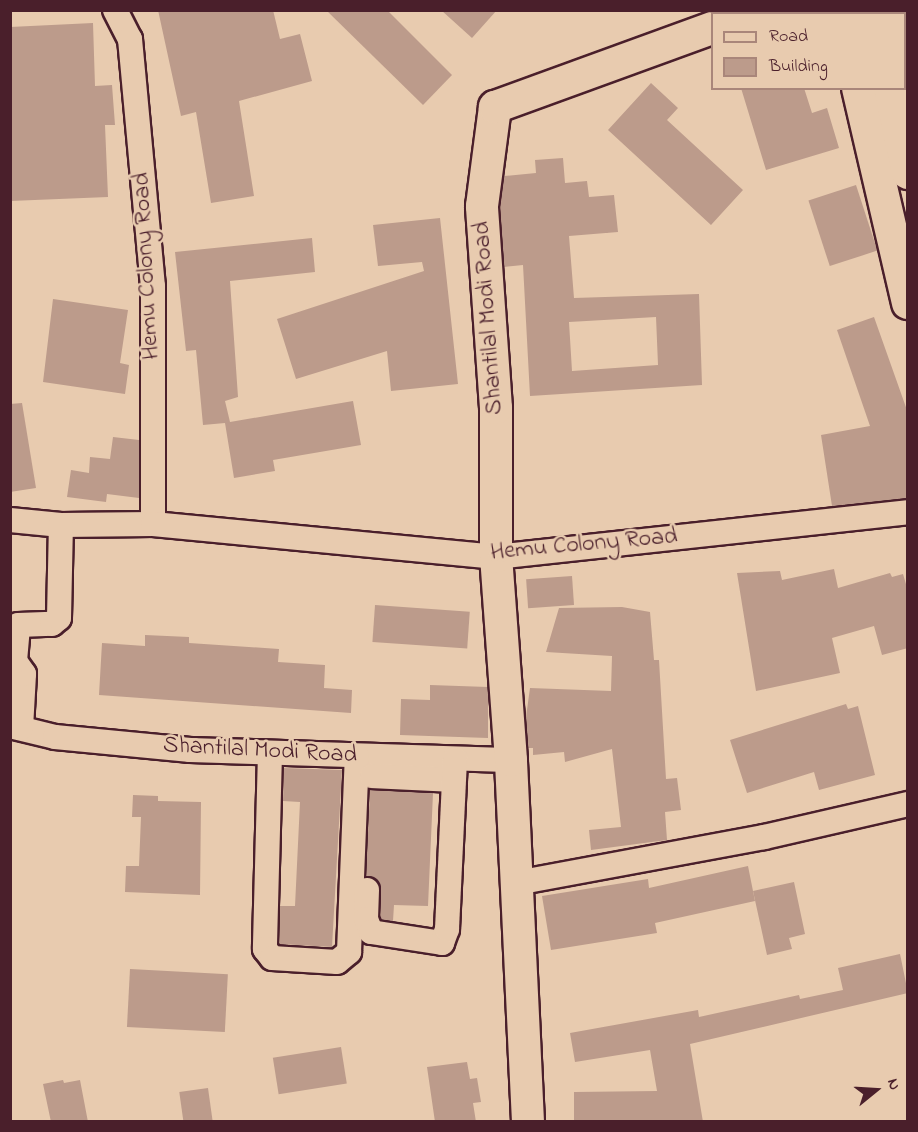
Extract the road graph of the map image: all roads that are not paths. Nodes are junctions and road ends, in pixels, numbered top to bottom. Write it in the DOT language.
graph roads {
  1 [pos="115,10"];
  2 [pos="711,28"];
  3 [pos="858,90"];
  4 [pos="890,90"];
  5 [pos="908,173"];
  6 [pos="908,303"];
  7 [pos="908,512"];
  8 [pos="10,520"];
  9 [pos="153,524"];
  10 [pos="61,525"];
  11 [pos="496,556"];
  12 [pos="16,699"];
  13 [pos="16,727"];
  14 [pos="270,759"];
  15 [pos="512,760"];
  16 [pos="365,764"];
  17 [pos="454,769"];
  18 [pos="908,804"];
  19 [pos="516,883"];
  20 [pos="528,1122"];
  1 -- 9 [label="street, Hemu Colony Road"];
  2 -- 11 [label="street, Shantilal Modi Road"];
  3 -- 6 [label="street"];
  4 -- 5 [label="street"];
  7 -- 11 [label="street, Hemu Colony Road"];
  8 -- 10 [label="street, Hemu Colony Road"];
  9 -- 10 [label="street, Hemu Colony Road"];
  9 -- 11 [label="street, Hemu Colony Road"];
  10 -- 12 [label="street"];
  11 -- 15 [label="street, Shantilal Modi Road"];
  12 -- 13 [label="street"];
  13 -- 14 [label="street, Shantilal Modi Road"];
  14 -- 16 [label="street, Shantilal Modi Road"];
  14 -- 16 [label="street"];
  15 -- 17 [label="street, Shantilal Modi Road"];
  15 -- 19 [label="street, Shantilal Modi Road"];
  16 -- 17 [label="street, Shantilal Modi Road"];
  16 -- 17 [label="street"];
  18 -- 19 [label="street"];
  19 -- 20 [label="street, Shantilal Modi Road"];
}
